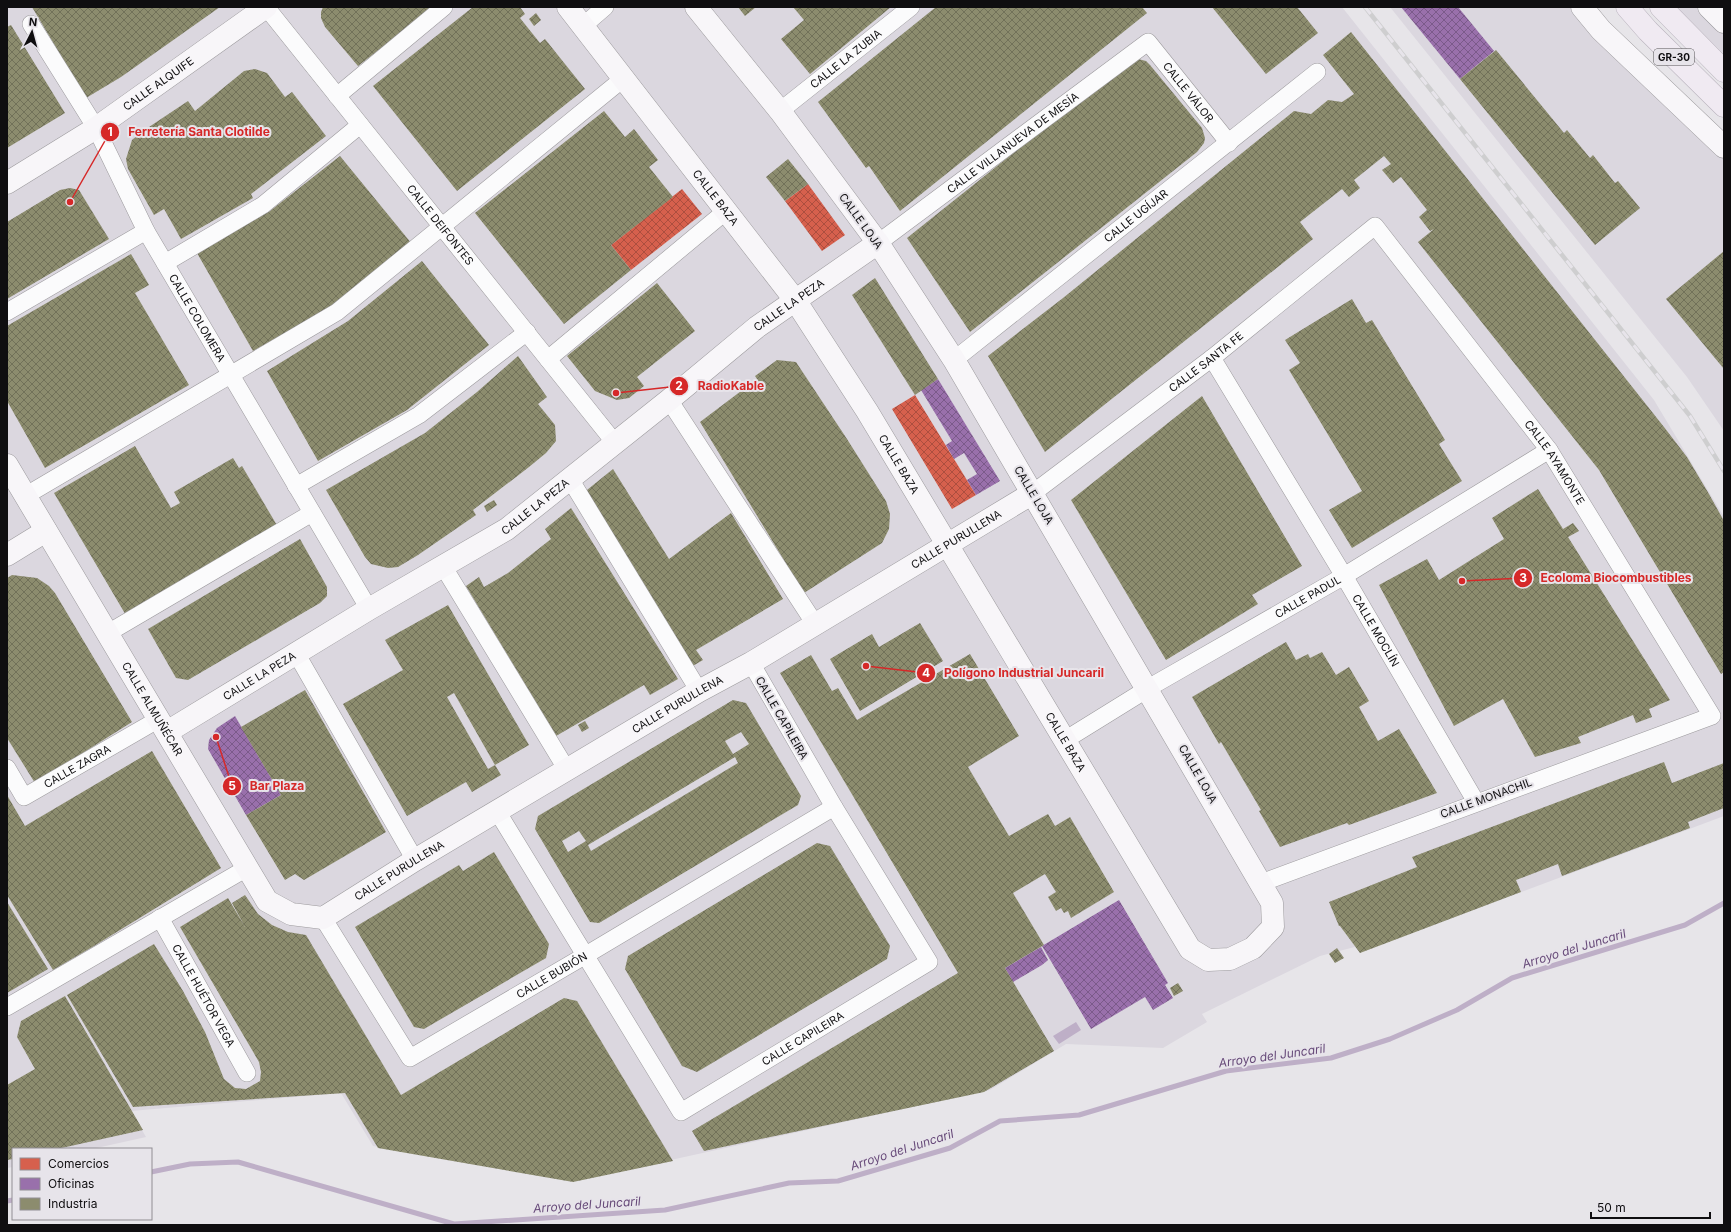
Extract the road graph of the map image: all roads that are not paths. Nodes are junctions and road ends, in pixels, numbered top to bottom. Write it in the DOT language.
graph roads {
  1 [pos="266,7"];
  2 [pos="444,7"];
  3 [pos="568,7"];
  4 [pos="605,7"];
  5 [pos="696,7"];
  6 [pos="911,7"];
  7 [pos="1582,7"];
  8 [pos="1627,7"];
  9 [pos="1661,7"];
  10 [pos="1709,7"];
  11 [pos="1724,22"];
  12 [pos="31,24"];
  13 [pos="583,26"];
  14 [pos="1148,42"];
  15 [pos="1317,72"];
  16 [pos="1724,72"];
  17 [pos="624,78"];
  18 [pos="338,96"];
  19 [pos="1724,106"];
  20 [pos="780,111"];
  21 [pos="360,125"];
  22 [pos="96,128"];
  23 [pos="1229,143"];
  24 [pos="1724,147"];
  25 [pos="7,183"];
  26 [pos="726,211"];
  27 [pos="442,226"];
  28 [pos="1374,226"];
  29 [pos="146,231"];
  30 [pos="878,243"];
  31 [pos="165,263"];
  32 [pos="795,300"];
  33 [pos="7,312"];
  34 [pos="526,332"];
  35 [pos="1212,358"];
  36 [pos="548,359"];
  37 [pos="954,360"];
  38 [pos="231,375"];
  39 [pos="668,400"];
  40 [pos="615,443"];
  41 [pos="1549,450"];
  42 [pos="7,466"];
  43 [pos="570,479"];
  44 [pos="296,486"];
  45 [pos="1032,493"];
  46 [pos="25,496"];
  47 [pos="312,513"];
  48 [pos="46,532"];
  49 [pos="947,544"];
  50 [pos="7,555"];
  51 [pos="442,566"];
  52 [pos="1344,576"];
  53 [pos="369,609"];
  54 [pos="815,624"];
  55 [pos="108,633"];
  56 [pos="296,653"];
  57 [pos="750,663"];
  58 [pos="1148,689"];
  59 [pos="700,691"];
  60 [pos="1712,716"];
  61 [pos="163,725"];
  62 [pos="1065,740"];
  63 [pos="7,768"];
  64 [pos="567,770"];
  65 [pos="1476,802"];
  66 [pos="834,807"];
  67 [pos="496,811"];
  68 [pos="415,860"];
  69 [pos="247,868"];
  70 [pos="1261,883"];
  71 [pos="160,918"];
  72 [pos="323,918"];
  73 [pos="1190,949"];
  74 [pos="586,955"];
  75 [pos="7,1007"];
  76 [pos="247,1073"];
  1 -- 18 [label="street, CALLE DEIFONTES"];
  1 -- 22 [label="street, CALLE ALQUIFE"];
  2 -- 18 [label="street"];
  3 -- 13 [label="street, CALLE BAZA"];
  4 -- 13 [label="street"];
  5 -- 20 [label="street, CALLE LOJA"];
  6 -- 20 [label="street, CALLE LA ZUBIA"];
  7 -- 24 [label="street"];
  8 -- 19 [label="highway, GR-30"];
  9 -- 16 [label="highway, GR-30"];
  10 -- 11 [label="street"];
  12 -- 22 [label="street, CALLE COLOMERA"];
  13 -- 17 [label="street, CALLE BAZA"];
  14 -- 23 [label="street, CALLE VÁLOR"];
  14 -- 30 [label="street, CALLE VILLANUEVA DE MESÍA"];
  15 -- 23 [label="street, CALLE UGÍJAR"];
  17 -- 26 [label="street, CALLE BAZA"];
  17 -- 27 [label="street"];
  18 -- 21 [label="street, CALLE DEIFONTES"];
  20 -- 30 [label="street, CALLE LOJA"];
  21 -- 27 [label="street, CALLE DEIFONTES"];
  21 -- 31 [label="street"];
  22 -- 25 [label="street, CALLE ALQUIFE"];
  22 -- 29 [label="street, CALLE COLOMERA"];
  23 -- 37 [label="street, CALLE UGÍJAR"];
  26 -- 32 [label="street, CALLE BAZA"];
  26 -- 36 [label="street"];
  27 -- 34 [label="street, CALLE DEIFONTES"];
  27 -- 38 [label="street"];
  28 -- 35 [label="street, CALLE SANTA FE"];
  28 -- 41 [label="street, CALLE AYAMONTE"];
  29 -- 31 [label="street, CALLE COLOMERA"];
  29 -- 33 [label="street"];
  30 -- 32 [label="street, CALLE LA PEZA"];
  30 -- 37 [label="street, CALLE LOJA"];
  31 -- 38 [label="street, CALLE COLOMERA"];
  32 -- 39 [label="street, CALLE LA PEZA"];
  32 -- 49 [label="street, CALLE BAZA"];
  34 -- 36 [label="street, CALLE DEIFONTES"];
  34 -- 44 [label="street"];
  35 -- 45 [label="street, CALLE SANTA FE"];
  35 -- 52 [label="street, CALLE MOCLÍN"];
  36 -- 40 [label="street, CALLE DEIFONTES"];
  37 -- 45 [label="street, CALLE LOJA"];
  38 -- 44 [label="street, CALLE COLOMERA"];
  38 -- 46 [label="street"];
  39 -- 40 [label="street, CALLE LA PEZA"];
  39 -- 54 [label="street"];
  40 -- 43 [label="street, CALLE LA PEZA"];
  41 -- 52 [label="street, CALLE PADUL"];
  41 -- 60 [label="street, CALLE AYAMONTE"];
  42 -- 46 [label="street, CALLE ALMUÑÉCAR"];
  43 -- 51 [label="street, CALLE LA PEZA"];
  43 -- 59 [label="street"];
  44 -- 47 [label="street, CALLE COLOMERA"];
  45 -- 49 [label="street, CALLE PURULLENA"];
  45 -- 58 [label="street, CALLE LOJA"];
  46 -- 48 [label="street, CALLE ALMUÑÉCAR"];
  47 -- 53 [label="street, CALLE COLOMERA"];
  47 -- 55 [label="street"];
  48 -- 50 [label="street"];
  48 -- 55 [label="street, CALLE ALMUÑÉCAR"];
  49 -- 54 [label="street, CALLE PURULLENA"];
  49 -- 62 [label="street, CALLE BAZA"];
  51 -- 53 [label="street, CALLE LA PEZA"];
  51 -- 64 [label="street"];
  52 -- 58 [label="street, CALLE PADUL"];
  52 -- 65 [label="street, CALLE MOCLÍN"];
  53 -- 56 [label="street, CALLE LA PEZA"];
  54 -- 57 [label="street, CALLE PURULLENA"];
  55 -- 61 [label="street, CALLE ALMUÑÉCAR"];
  56 -- 61 [label="street, CALLE LA PEZA"];
  56 -- 68 [label="street"];
  57 -- 59 [label="street, CALLE PURULLENA"];
  57 -- 66 [label="street, CALLE CAPILEIRA"];
  58 -- 62 [label="street, CALLE PADUL"];
  58 -- 70 [label="street, CALLE LOJA"];
  59 -- 64 [label="street, CALLE PURULLENA"];
  60 -- 65 [label="street, CALLE MONACHIL"];
  61 -- 63 [label="street, CALLE ZAGRA"];
  61 -- 69 [label="street, CALLE ALMUÑÉCAR"];
  62 -- 73 [label="street, CALLE BAZA"];
  64 -- 67 [label="street, CALLE PURULLENA"];
  65 -- 70 [label="street, CALLE MONACHIL"];
  66 -- 74 [label="street, CALLE BUBIÓN"];
  66 -- 74 [label="street, CALLE CAPILEIRA"];
  67 -- 68 [label="street, CALLE PURULLENA"];
  67 -- 74 [label="street, CALLE CAPILEIRA"];
  68 -- 72 [label="street, CALLE PURULLENA"];
  69 -- 71 [label="street"];
  69 -- 72 [label="street, CALLE ALMUÑÉCAR"];
  70 -- 73 [label="street, CALLE LOJA"];
  71 -- 75 [label="street"];
  71 -- 76 [label="street, CALLE HUÉTOR VEGA"];
  72 -- 74 [label="street, CALLE BUBIÓN"];
}
